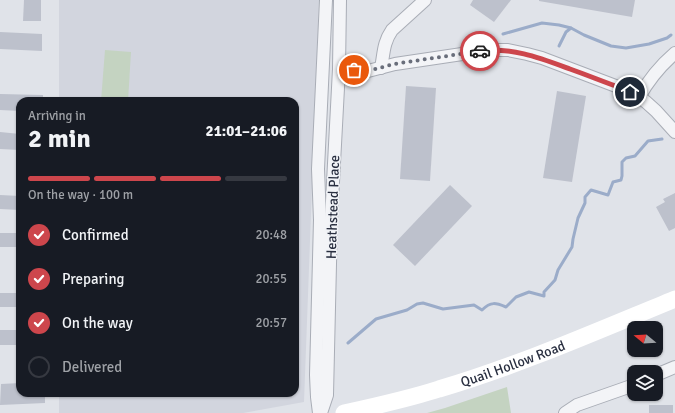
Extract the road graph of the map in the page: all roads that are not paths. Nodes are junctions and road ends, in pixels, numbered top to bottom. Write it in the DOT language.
graph roads {
  1 [pos="326,0"];
  2 [pos="340,0"];
  3 [pos="425,0"];
  4 [pos="675,53"];
  5 [pos="381,68"];
  6 [pos="339,69"];
  7 [pos="639,97"];
  8 [pos="675,132"];
  9 [pos="675,299"];
  10 [pos="675,367"];
  11 [pos="663,372"];
  12 [pos="627,387"];
  13 [pos="320,413"];
  14 [pos="344,413"];
  15 [pos="565,413"];
  1 -- 13 [label="street, Heathstead Place"];
  2 -- 6 [label="street, Heathstead Place"];
  3 -- 5 [label="street"];
  4 -- 7 [label="street"];
  5 -- 6 [label="street"];
  5 -- 7 [label="street"];
  6 -- 13 [label="street, Heathstead Place"];
  7 -- 8 [label="street"];
  9 -- 14 [label="main road, Quail Hollow Road"];
  10 -- 11 [label="street"];
  12 -- 15 [label="street"];
}
